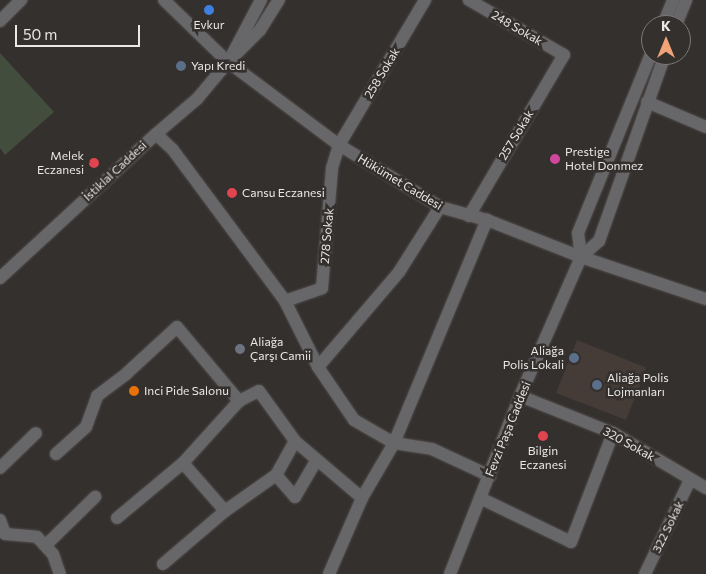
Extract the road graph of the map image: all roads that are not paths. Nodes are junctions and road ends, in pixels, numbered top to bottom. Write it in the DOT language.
graph roads {
  1 [pos="21,0"];
  2 [pos="164,0"];
  3 [pos="261,0"];
  4 [pos="279,0"];
  5 [pos="425,0"];
  6 [pos="469,0"];
  7 [pos="673,0"];
  8 [pos="686,0"];
  9 [pos="667,15"];
  10 [pos="680,15"];
  11 [pos="0,21"];
  12 [pos="564,55"];
  13 [pos="228,62"];
  14 [pos="647,65"];
  15 [pos="661,65"];
  16 [pos="647,102"];
  17 [pos="706,127"];
  18 [pos="156,134"];
  19 [pos="339,146"];
  20 [pos="440,207"];
  21 [pos="469,216"];
  22 [pos="488,220"];
  23 [pos="581,257"];
  24 [pos="0,278"];
  25 [pos="706,300"];
  26 [pos="285,301"];
  27 [pos="318,366"];
  28 [pos="520,396"];
  29 [pos="239,401"];
  30 [pos="36,433"];
  31 [pos="613,433"];
  32 [pos="295,441"];
  33 [pos="394,443"];
  34 [pos="56,454"];
  35 [pos="316,460"];
  36 [pos="183,463"];
  37 [pos="0,468"];
  38 [pos="276,475"];
  39 [pos="490,476"];
  40 [pos="690,480"];
  41 [pos="706,488"];
  42 [pos="96,497"];
  43 [pos="362,498"];
  44 [pos="480,498"];
  45 [pos="225,511"];
  46 [pos="116,518"];
  47 [pos="0,520"];
  48 [pos="2,539"];
  49 [pos="46,545"];
  50 [pos="162,564"];
  51 [pos="60,574"];
  52 [pos="329,574"];
  53 [pos="450,574"];
  54 [pos="645,574"];
  1 -- 11 [label="street"];
  2 -- 13 [label="street, Hükümet Caddesi"];
  3 -- 13 [label="street, İstiklal Caddesi"];
  4 -- 13 [label="street, İstiklal Caddesi"];
  5 -- 19 [label="street, 258 Sokak"];
  6 -- 12 [label="street, 248 Sokak"];
  7 -- 9 [label="street"];
  8 -- 10 [label="street"];
  12 -- 21 [label="street, 257 Sokak"];
  13 -- 18 [label="street, İstiklal Caddesi"];
  13 -- 19 [label="street, Hükümet Caddesi"];
  14 -- 23 [label="street, Fevzi Paşa Caddesi"];
  15 -- 16 [label="street, Fevzi Paşa Caddesi"];
  16 -- 17 [label="street"];
  16 -- 23 [label="street, Fevzi Paşa Caddesi"];
  18 -- 24 [label="street, İstiklal Caddesi"];
  18 -- 26 [label="street"];
  19 -- 20 [label="street, Hükümet Caddesi"];
  19 -- 26 [label="street, 278 Sokak"];
  20 -- 21 [label="street, Hükümet Caddesi"];
  20 -- 27 [label="street"];
  21 -- 22 [label="street, Hükümet Caddesi"];
  22 -- 23 [label="street, Hükümet Caddesi"];
  22 -- 33 [label="street"];
  23 -- 25 [label="street, Hükümet Caddesi"];
  23 -- 28 [label="street, Fevzi Paşa Caddesi"];
  26 -- 27 [label="street"];
  27 -- 33 [label="street"];
  28 -- 31 [label="street, 320 Sokak"];
  28 -- 39 [label="street, Fevzi Paşa Caddesi"];
  29 -- 32 [label="street"];
  29 -- 34 [label="street"];
  29 -- 36 [label="street"];
  30 -- 37 [label="street"];
  31 -- 40 [label="street, 320 Sokak"];
  31 -- 44 [label="street"];
  32 -- 35 [label="street"];
  32 -- 38 [label="street"];
  33 -- 39 [label="street"];
  33 -- 43 [label="street"];
  35 -- 38 [label="street"];
  35 -- 43 [label="street"];
  36 -- 45 [label="street"];
  36 -- 46 [label="street"];
  38 -- 45 [label="street"];
  39 -- 44 [label="street, Fevzi Paşa Caddesi"];
  40 -- 41 [label="street, 320 Sokak"];
  40 -- 54 [label="street, 322 Sokak"];
  42 -- 49 [label="street"];
  43 -- 52 [label="street"];
  44 -- 53 [label="street, Fevzi Paşa Caddesi"];
  45 -- 50 [label="street"];
  47 -- 48 [label="street"];
  48 -- 49 [label="street"];
  49 -- 51 [label="street"];
}
